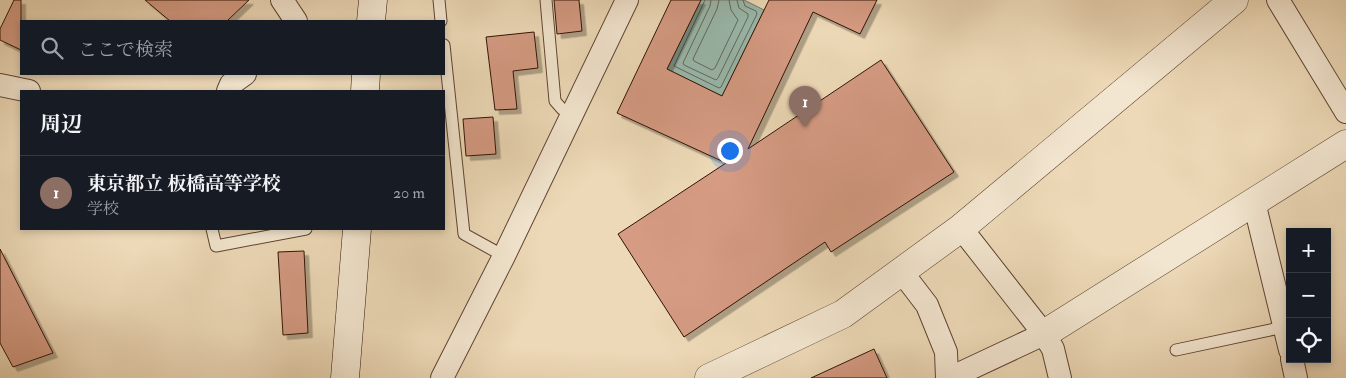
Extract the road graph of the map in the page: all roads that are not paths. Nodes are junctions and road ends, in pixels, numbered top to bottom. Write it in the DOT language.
graph roads {
  1 [pos="282,0"];
  2 [pos="373,0"];
  3 [pos="439,0"];
  4 [pos="546,0"];
  5 [pos="628,0"];
  6 [pos="1234,0"];
  7 [pos="1278,0"];
  8 [pos="295,20"];
  9 [pos="371,20"];
  10 [pos="441,20"];
  11 [pos="445,54"];
  12 [pos="244,75"];
  13 [pos="366,75"];
  14 [pos="0,85"];
  15 [pos="24,90"];
  16 [pos="228,90"];
  17 [pos="365,90"];
  18 [pos="1346,112"];
  19 [pos="573,114"];
  20 [pos="1346,144"];
  21 [pos="1254,202"];
  22 [pos="961,228"];
  23 [pos="212,230"];
  24 [pos="301,230"];
  25 [pos="357,230"];
  26 [pos="504,256"];
  27 [pos="901,271"];
  28 [pos="1284,327"];
  29 [pos="1044,334"];
  30 [pos="1286,335"];
  31 [pos="1176,350"];
  32 [pos="1293,363"];
  33 [pos="345,378"];
  34 [pos="442,378"];
  35 [pos="709,378"];
  36 [pos="948,378"];
  37 [pos="1060,378"];
  38 [pos="1296,378"];
  1 -- 8 [label="street"];
  2 -- 9 [label="street"];
  3 -- 10 [label="lane"];
  4 -- 19 [label="lane"];
  5 -- 19 [label="street"];
  6 -- 22 [label="street"];
  7 -- 18 [label="street"];
  11 -- 26 [label="lane"];
  12 -- 16 [label="street"];
  13 -- 17 [label="street"];
  14 -- 15 [label="street"];
  19 -- 26 [label="street"];
  20 -- 21 [label="street"];
  21 -- 28 [label="street"];
  21 -- 29 [label="street"];
  22 -- 27 [label="street"];
  22 -- 29 [label="street"];
  23 -- 24 [label="lane"];
  25 -- 33 [label="street"];
  26 -- 34 [label="street"];
  27 -- 35 [label="street"];
  27 -- 36 [label="street"];
  28 -- 30 [label="street"];
  28 -- 31 [label="lane"];
  29 -- 36 [label="street"];
  29 -- 37 [label="street"];
  32 -- 38 [label="street"];
}
